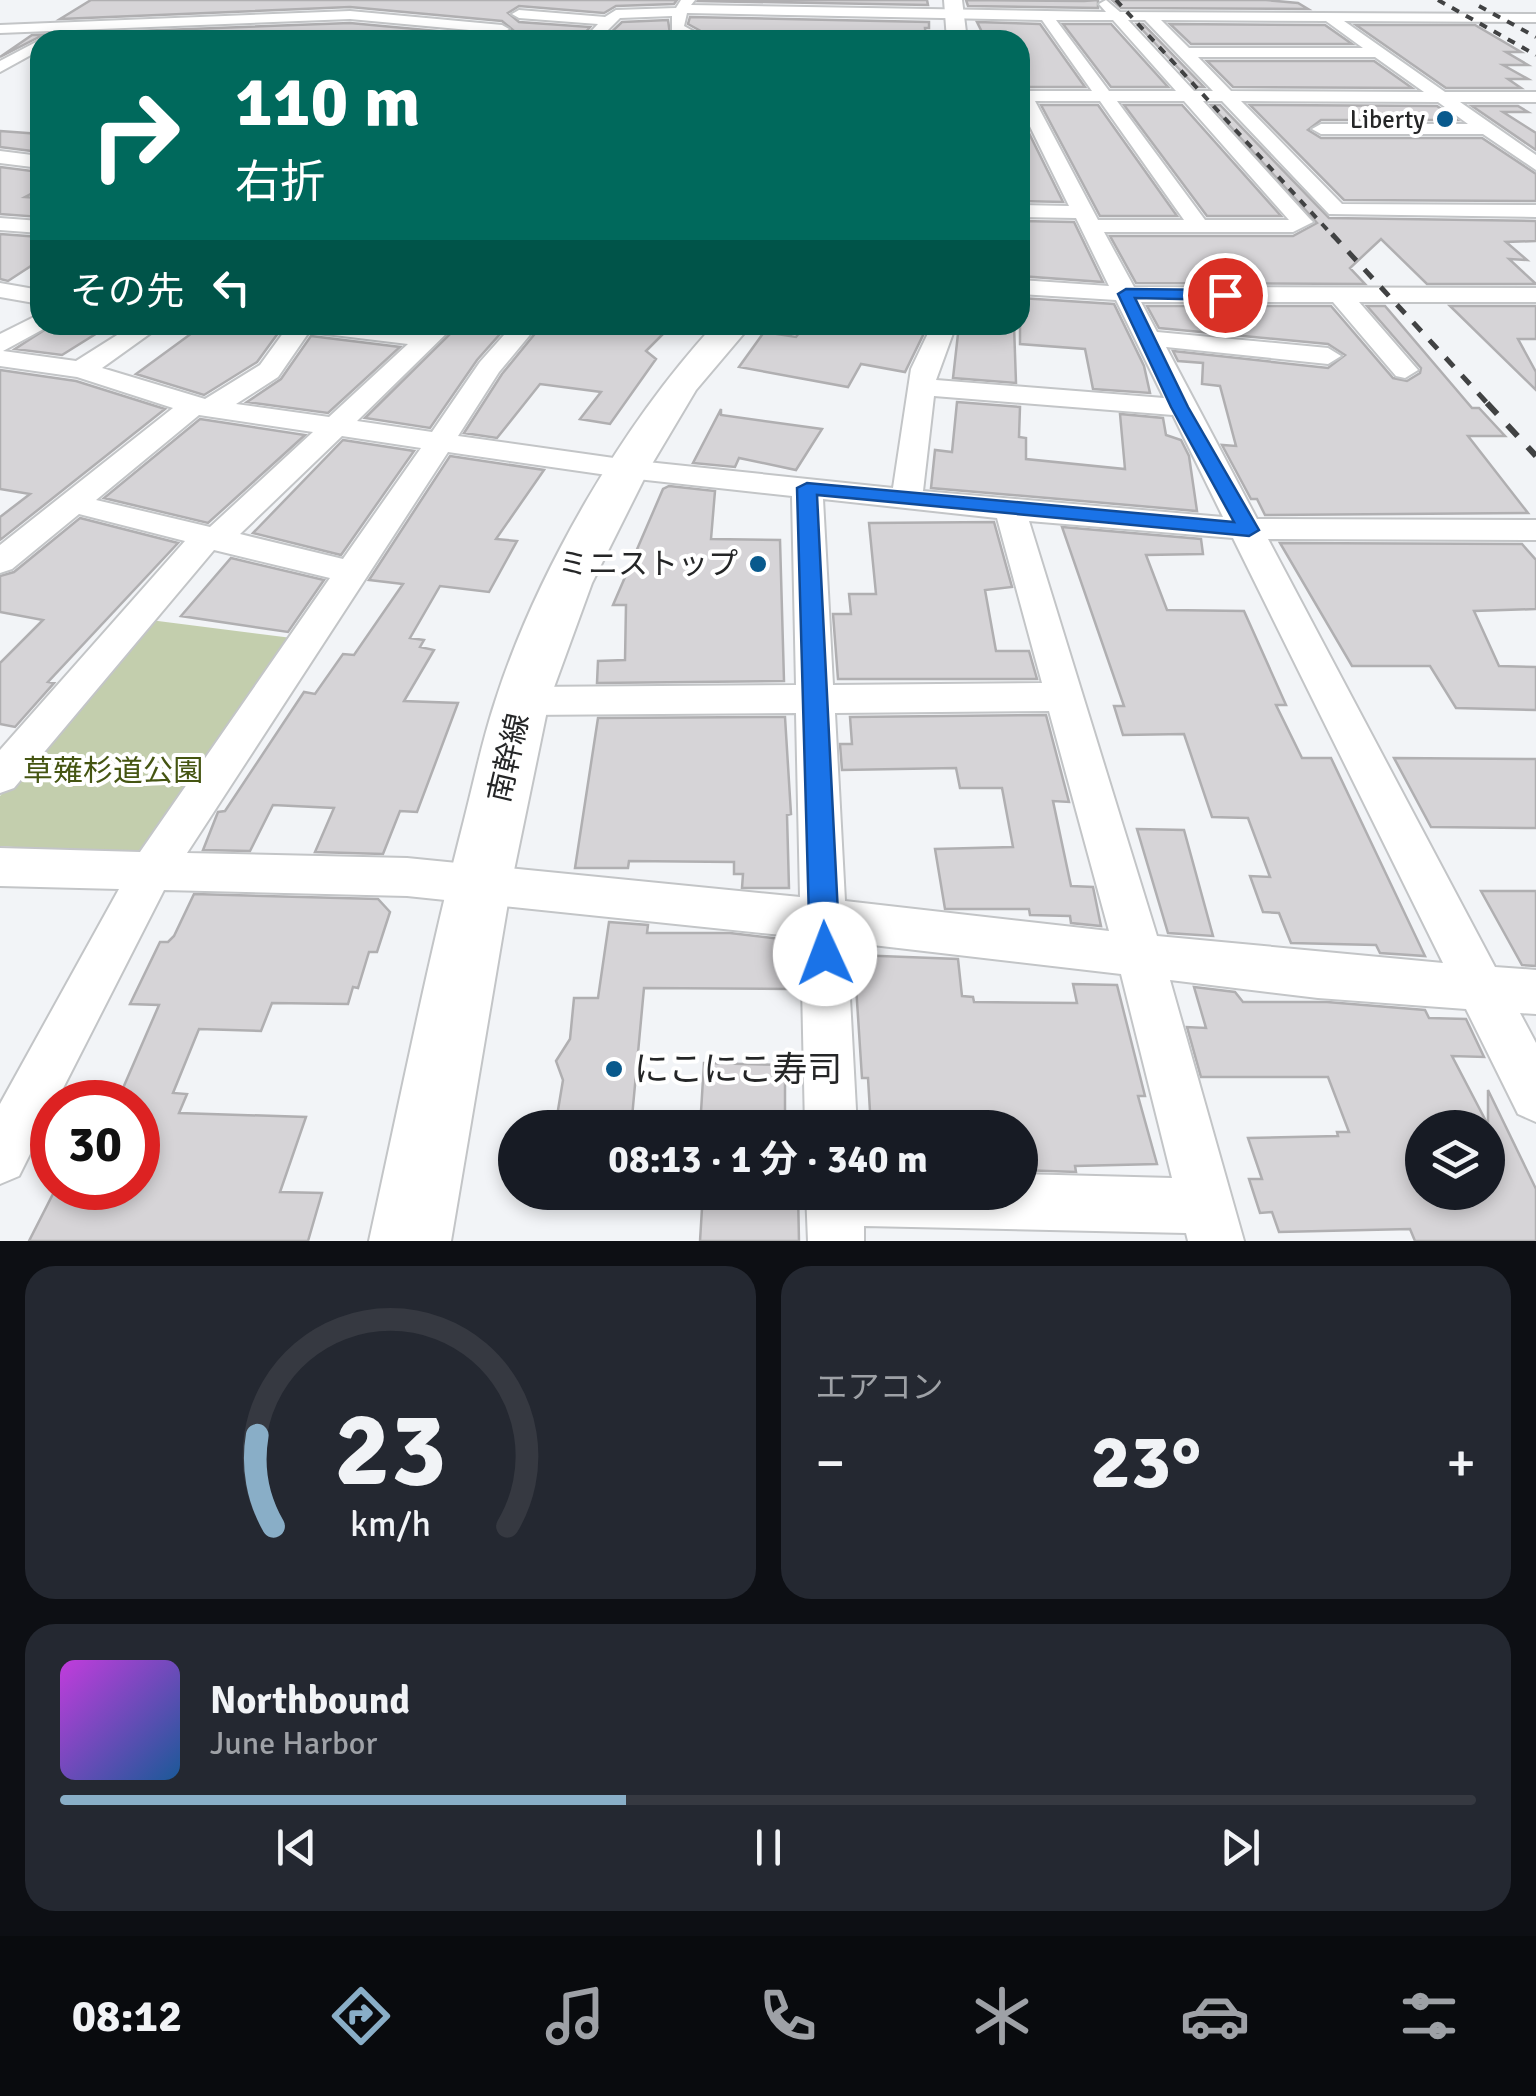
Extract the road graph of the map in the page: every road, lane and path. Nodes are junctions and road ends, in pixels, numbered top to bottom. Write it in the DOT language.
graph roads {
  1 [pos="426,0"];
  2 [pos="597,0"];
  3 [pos="1102,0"];
  4 [pos="1142,0"];
  5 [pos="1303,0"];
  6 [pos="523,7"];
  7 [pos="684,7"];
  8 [pos="348,8"];
  9 [pos="954,8"];
  10 [pos="139,11"];
  11 [pos="767,12"];
  12 [pos="851,13"];
  13 [pos="1046,16"];
  14 [pos="1116,16"];
  15 [pos="1154,16"];
  16 [pos="1328,16"];
  17 [pos="257,18"];
  18 [pos="570,18"];
  19 [pos="1536,18"];
  20 [pos="392,19"];
  21 [pos="214,20"];
  22 [pos="606,21"];
  23 [pos="124,22"];
  24 [pos="426,22"];
  25 [pos="446,24"];
  26 [pos="0,28"];
  27 [pos="502,29"];
  28 [pos="203,30"];
  29 [pos="246,30"];
  30 [pos="368,30"];
  31 [pos="434,30"];
  32 [pos="598,30"];
  33 [pos="681,30"];
  34 [pos="30,50"];
  35 [pos="1290,52"];
  36 [pos="1380,52"];
  37 [pos="1184,53"];
  38 [pos="0,67"];
  39 [pos="1030,94"];
  40 [pos="1105,96"];
  41 [pos="1187,96"];
  42 [pos="1226,96"];
  43 [pos="1341,96"];
  44 [pos="1444,97"];
  45 [pos="1536,97"];
  46 [pos="1030,109"];
  47 [pos="1321,129"];
  48 [pos="1486,129"];
  49 [pos="0,157"];
  50 [pos="30,159"];
  51 [pos="1536,164"];
  52 [pos="1536,211"];
  53 [pos="1030,213"];
  54 [pos="1089,220"];
  55 [pos="0,224"];
  56 [pos="1200,226"];
  57 [pos="30,227"];
  58 [pos="1030,288"];
  59 [pos="0,290"];
  60 [pos="1126,294"];
  61 [pos="30,295"];
  62 [pos="1340,295"];
  63 [pos="1536,295"];
  64 [pos="30,327"];
  65 [pos="135,335"];
  66 [pos="295,335"];
  67 [pos="431,335"];
  68 [pos="517,335"];
  69 [pos="724,335"];
  70 [pos="939,335"];
  71 [pos="1146,338"];
  72 [pos="0,344"];
  73 [pos="1328,356"];
  74 [pos="0,358"];
  75 [pos="81,370"];
  76 [pos="1406,370"];
  77 [pos="922,387"];
  78 [pos="203,406"];
  79 [pos="1180,407"];
  80 [pos="335,424"];
  81 [pos="438,442"];
  82 [pos="628,468"];
  83 [pos="807,488"];
  84 [pos="908,498"];
  85 [pos="75,504"];
  86 [pos="1010,510"];
  87 [pos="1249,530"];
  88 [pos="1534,533"];
  89 [pos="210,539"];
  90 [pos="0,562"];
  91 [pos="350,572"];
  92 [pos="1064,696"];
  93 [pos="812,698"];
  94 [pos="522,700"];
  95 [pos="0,778"];
  96 [pos="0,867"];
  97 [pos="152,870"];
  98 [pos="479,884"];
  99 [pos="824,919"];
  100 [pos="1138,955"];
  101 [pos="1478,989"];
  102 [pos="1536,992"];
  103 [pos="1536,1096"];
  104 [pos="830,1110"];
  105 [pos="0,1157"];
  106 [pos="834,1211"];
  107 [pos="1211,1223"];
  108 [pos="410,1241"];
  1 -- 24 [label="street"];
  2 -- 18 [label="street"];
  3 -- 14 [label="street"];
  4 -- 15 [label="street"];
  5 -- 16 [label="street"];
  6 -- 18 [label="street"];
  6 -- 27 [label="street"];
  7 -- 11 [label="street"];
  7 -- 22 [label="street"];
  7 -- 33 [label="street"];
  8 -- 17 [label="street"];
  8 -- 20 [label="street"];
  9 -- 12 [label="street"];
  9 -- 13 [label="street"];
  10 -- 23 [label="street"];
  11 -- 12 [label="street"];
  13 -- 14 [label="street"];
  13 -- 40 [label="street"];
  14 -- 15 [label="street"];
  14 -- 41 [label="street"];
  15 -- 16 [label="street"];
  15 -- 37 [label="street"];
  16 -- 19 [label="street"];
  16 -- 36 [label="street"];
  17 -- 21 [label="street"];
  17 -- 29 [label="street"];
  18 -- 22 [label="street"];
  20 -- 24 [label="street"];
  20 -- 30 [label="street"];
  21 -- 23 [label="street"];
  21 -- 28 [label="street"];
  22 -- 32 [label="street"];
  23 -- 26 [label="street"];
  24 -- 25 [label="street"];
  25 -- 27 [label="street"];
  25 -- 31 [label="street"];
  34 -- 38 [label="street"];
  35 -- 36 [label="street"];
  35 -- 37 [label="street"];
  35 -- 43 [label="street"];
  36 -- 44 [label="street"];
  37 -- 42 [label="street"];
  39 -- 40 [label="street"];
  40 -- 41 [label="street"];
  40 -- 56 [label="street"];
  41 -- 42 [label="street"];
  41 -- 56 [label="street"];
  42 -- 43 [label="street"];
  42 -- 52 [label="street"];
  43 -- 44 [label="street"];
  44 -- 45 [label="street"];
  44 -- 48 [label="street"];
  46 -- 54 [label="street"];
  47 -- 48 [label="street"];
  48 -- 51 [label="street"];
  49 -- 50 [label="street"];
  53 -- 54 [label="street"];
  54 -- 56 [label="street"];
  54 -- 60 [label="street"];
  55 -- 57 [label="street"];
  58 -- 60 [label="street"];
  59 -- 61 [label="street"];
  60 -- 62 [label="street"];
  60 -- 71 [label="street"];
  62 -- 63 [label="street"];
  62 -- 76 [label="street"];
  64 -- 72 [label="street"];
  65 -- 75 [label="street"];
  66 -- 78 [label="street"];
  67 -- 80 [label="street"];
  68 -- 81 [label="street"];
  69 -- 82 [label="main road, 南幹線"];
  70 -- 77 [label="street"];
  71 -- 73 [label="street"];
  71 -- 79 [label="street"];
  74 -- 75 [label="street"];
  75 -- 78 [label="street"];
  77 -- 79 [label="street"];
  77 -- 84 [label="street"];
  78 -- 80 [label="street"];
  78 -- 85 [label="street"];
  79 -- 87 [label="street"];
  80 -- 81 [label="street"];
  80 -- 89 [label="street"];
  81 -- 82 [label="street"];
  81 -- 91 [label="street"];
  82 -- 83 [label="street"];
  82 -- 94 [label="main road, 南幹線"];
  83 -- 84 [label="street"];
  83 -- 93 [label="street"];
  84 -- 86 [label="street"];
  85 -- 89 [label="street"];
  85 -- 90 [label="street"];
  86 -- 87 [label="street"];
  86 -- 92 [label="street"];
  87 -- 88 [label="street"];
  87 -- 101 [label="street"];
  89 -- 91 [label="street"];
  89 -- 95 [label="street"];
  91 -- 97 [label="street"];
  92 -- 93 [label="street"];
  92 -- 100 [label="street"];
  93 -- 94 [label="street"];
  93 -- 99 [label="street"];
  94 -- 98 [label="main road, 南幹線"];
  96 -- 97 [label="street"];
  97 -- 98 [label="street"];
  97 -- 105 [label="street"];
  98 -- 99 [label="street"];
  98 -- 108 [label="main road, 南幹線"];
  99 -- 100 [label="street"];
  99 -- 104 [label="street"];
  100 -- 101 [label="street"];
  100 -- 107 [label="street"];
  101 -- 102 [label="street"];
  101 -- 103 [label="street"];
  106 -- 107 [label="street"];
}
